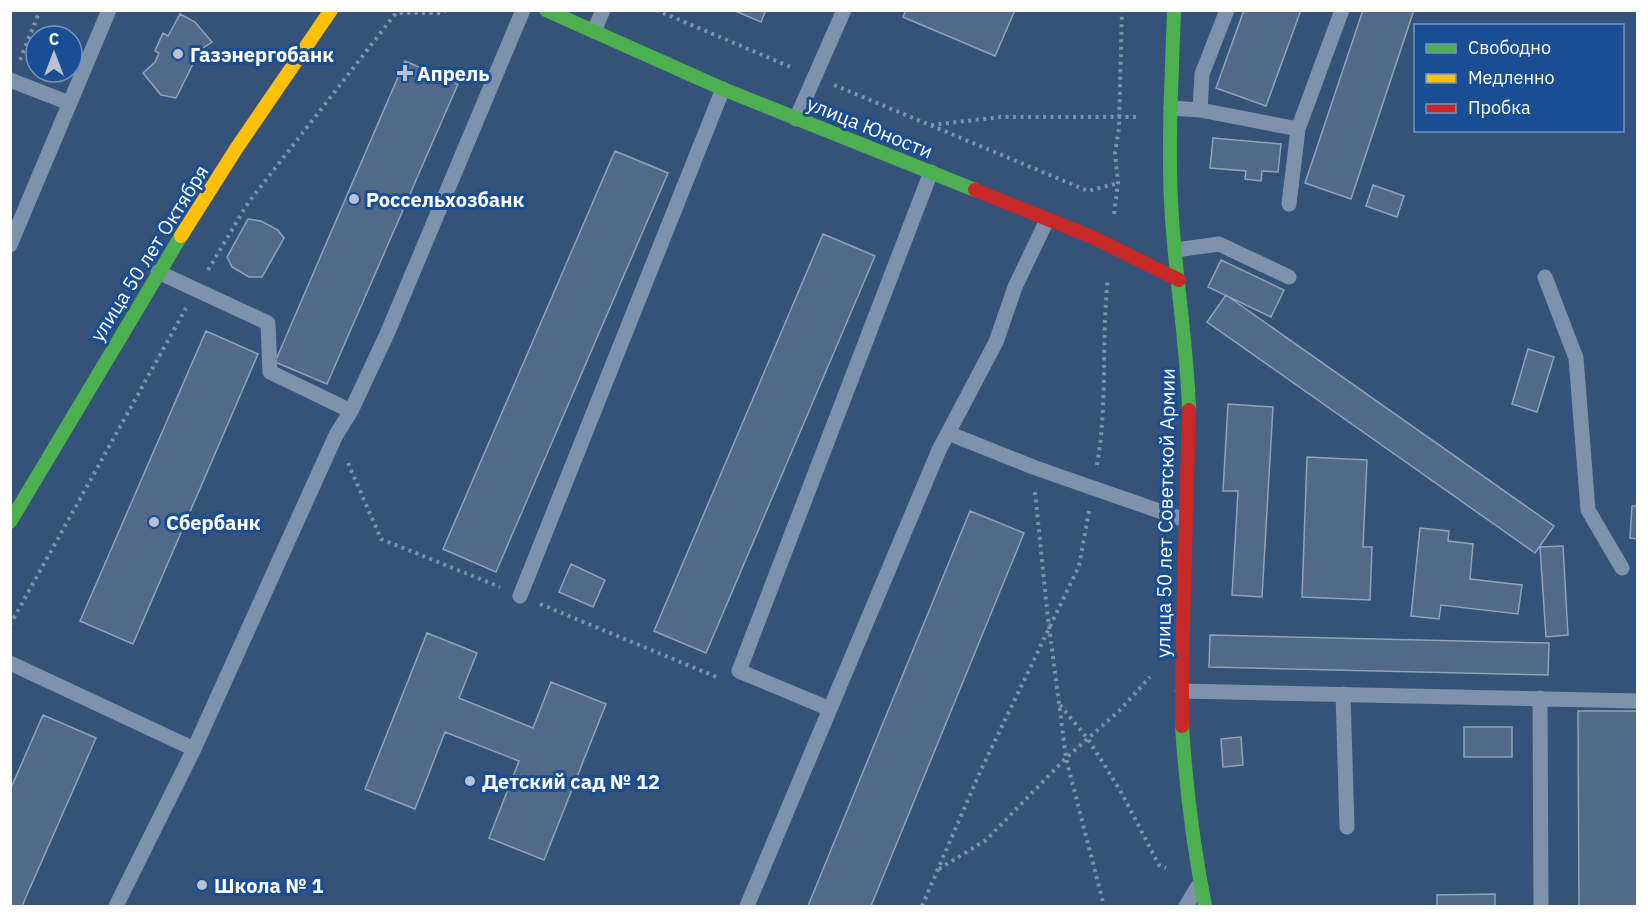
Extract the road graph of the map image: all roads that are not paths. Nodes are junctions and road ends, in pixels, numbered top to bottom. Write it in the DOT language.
graph roads {
  1 [pos="109,10"];
  2 [pos="331,10"];
  3 [pos="523,10"];
  4 [pos="546,10"];
  5 [pos="603,10"];
  6 [pos="844,10"];
  7 [pos="1174,10"];
  8 [pos="1227,10"];
  9 [pos="1342,10"];
  10 [pos="594,31"];
  11 [pos="11,80"];
  12 [pos="723,89"];
  13 [pos="69,103"];
  14 [pos="1171,108"];
  15 [pos="1200,110"];
  16 [pos="796,119"];
  17 [pos="1298,129"];
  18 [pos="931,172"];
  19 [pos="1289,204"];
  20 [pos="1047,220"];
  21 [pos="10,245"];
  22 [pos="1176,250"];
  23 [pos="158,272"];
  24 [pos="1289,277"];
  25 [pos="1545,277"];
  26 [pos="1179,280"];
  27 [pos="351,411"];
  28 [pos="948,433"];
  29 [pos="1185,520"];
  30 [pos="10,522"];
  31 [pos="1622,568"];
  32 [pos="520,596"];
  33 [pos="10,663"];
  34 [pos="1182,691"];
  35 [pos="1343,694"];
  36 [pos="1540,698"];
  37 [pos="1638,701"];
  38 [pos="830,709"];
  39 [pos="194,749"];
  40 [pos="1347,827"];
  41 [pos="1199,883"];
  42 [pos="116,906"];
  43 [pos="747,906"];
  44 [pos="1186,906"];
  45 [pos="1205,906"];
  46 [pos="1541,906"];
  1 -- 13 [label="lane"];
  2 -- 23 [label="street, улица 50 лет Октября"];
  3 -- 27 [label="lane"];
  4 -- 10 [label="street, улица Юности"];
  5 -- 10 [label="lane"];
  6 -- 16 [label="lane"];
  7 -- 14 [label="street, улица 50 лет Советской Армии"];
  8 -- 15 [label="lane"];
  9 -- 17 [label="lane"];
  10 -- 12 [label="street, улица Юности"];
  11 -- 13 [label="lane"];
  12 -- 16 [label="street, улица Юности"];
  12 -- 32 [label="lane"];
  13 -- 21 [label="lane"];
  14 -- 15 [label="lane"];
  14 -- 22 [label="street, улица 50 лет Советской Армии"];
  15 -- 17 [label="lane"];
  16 -- 18 [label="street, улица Юности"];
  17 -- 19 [label="lane"];
  18 -- 20 [label="street, улица Юности"];
  18 -- 38 [label="lane"];
  20 -- 26 [label="street, улица Юности"];
  20 -- 28 [label="lane"];
  22 -- 24 [label="lane"];
  22 -- 26 [label="street, улица 50 лет Советской Армии"];
  23 -- 27 [label="lane"];
  23 -- 30 [label="street, улица 50 лет Октября"];
  25 -- 31 [label="lane"];
  26 -- 29 [label="street, улица 50 лет Советской Армии"];
  27 -- 39 [label="lane"];
  28 -- 29 [label="lane"];
  28 -- 38 [label="lane"];
  29 -- 34 [label="street, улица 50 лет Советской Армии"];
  33 -- 39 [label="lane"];
  34 -- 35 [label="lane"];
  34 -- 41 [label="street, улица 50 лет Советской Армии"];
  35 -- 36 [label="lane"];
  35 -- 40 [label="lane"];
  36 -- 37 [label="lane"];
  36 -- 46 [label="lane"];
  38 -- 43 [label="lane"];
  39 -- 42 [label="lane"];
  41 -- 44 [label="lane"];
  41 -- 45 [label="street, улица 50 лет Советской Армии"];
}
